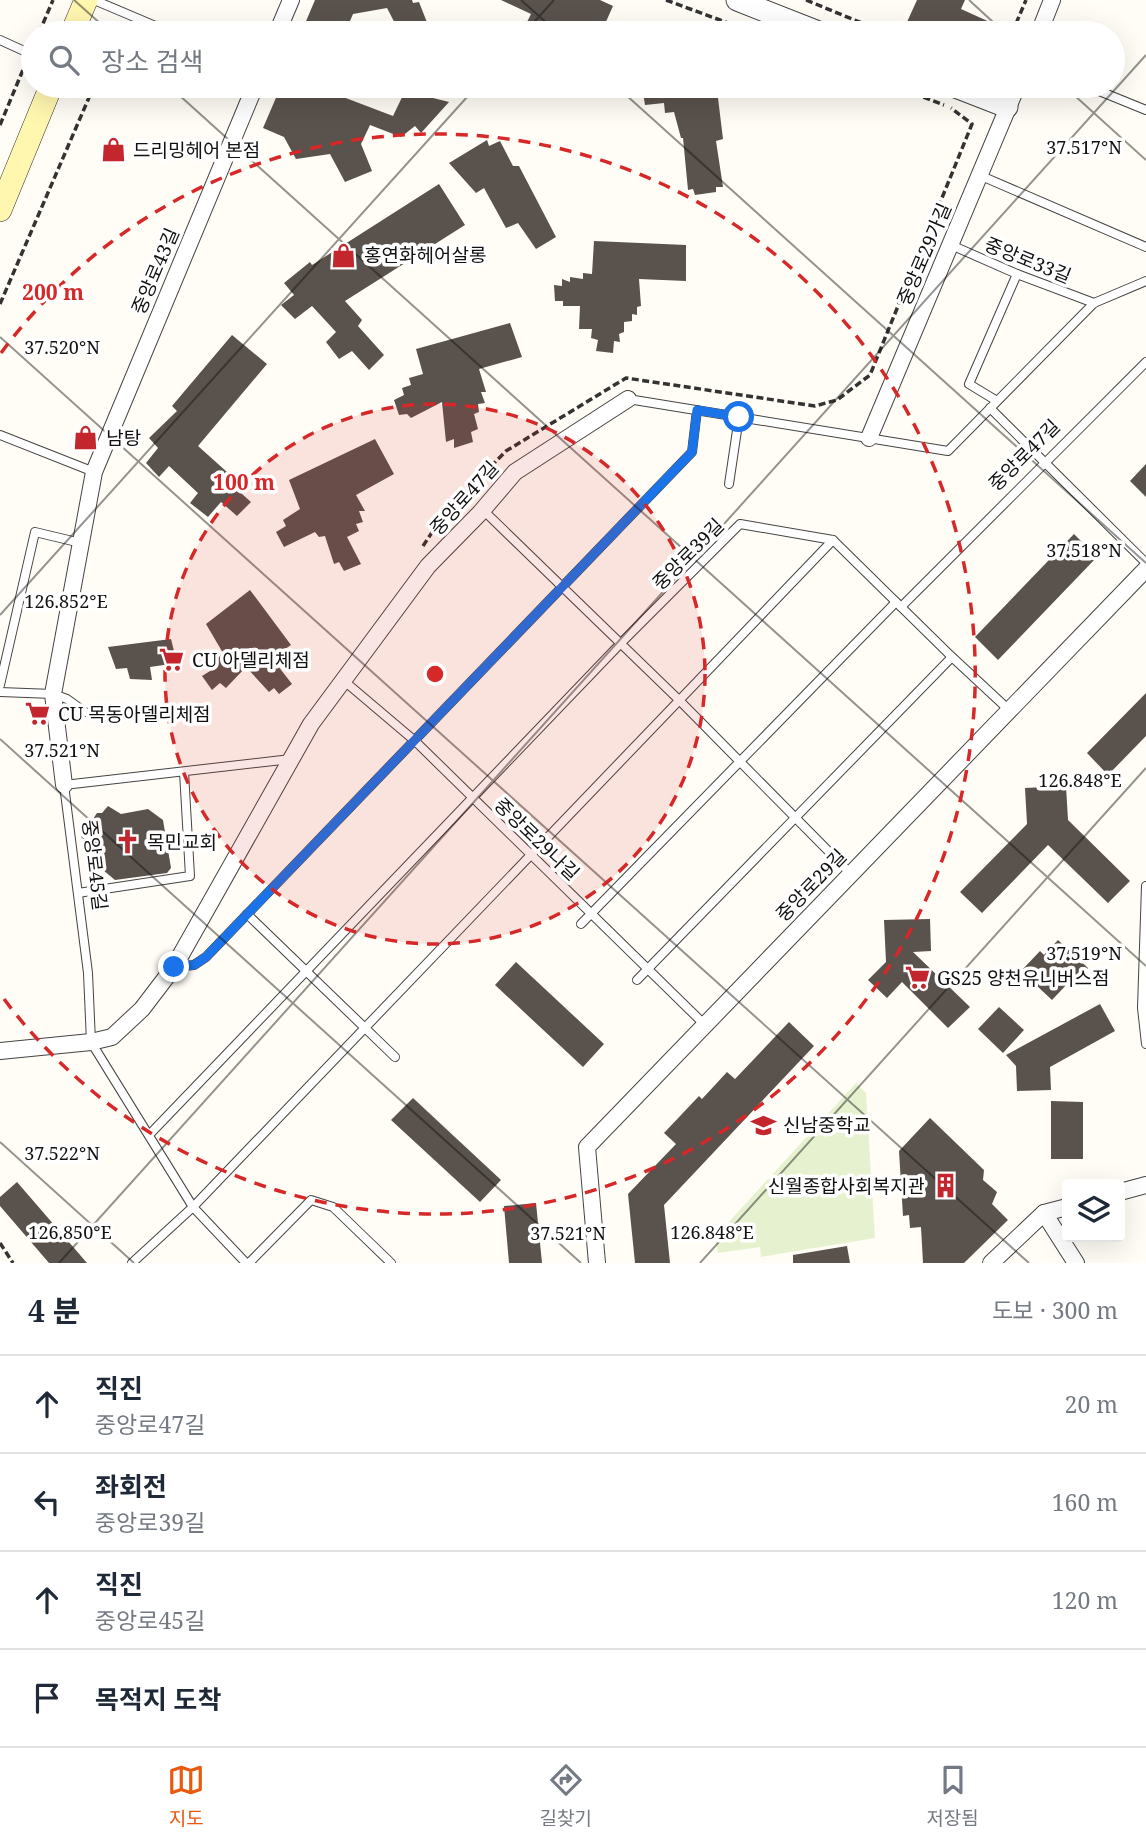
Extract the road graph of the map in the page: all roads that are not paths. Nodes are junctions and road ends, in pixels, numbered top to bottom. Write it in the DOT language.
graph roads {
  1 [pos="86,0"];
  2 [pos="94,0"];
  3 [pos="290,0"];
  4 [pos="737,0"];
  5 [pos="1052,0"];
  6 [pos="77,21"];
  7 [pos="144,21"];
  8 [pos="282,21"];
  9 [pos="790,21"];
  10 [pos="1044,21"];
  11 [pos="0,40"];
  12 [pos="21,49"];
  13 [pos="46,98"];
  14 [pos="250,98"];
  15 [pos="984,98"];
  16 [pos="1011,98"];
  17 [pos="1116,98"];
  18 [pos="1007,107"];
  19 [pos="1146,110"];
  20 [pos="979,175"];
  21 [pos="0,210"];
  22 [pos="951,245"];
  23 [pos="1146,247"];
  24 [pos="1017,274"];
  25 [pos="1146,281"];
  26 [pos="1094,303"];
  27 [pos="1146,362"];
  28 [pos="628,399"];
  29 [pos="994,405"];
  30 [pos="697,410"];
  31 [pos="739,417"];
  32 [pos="0,435"];
  33 [pos="869,438"];
  34 [pos="1046,463"];
  35 [pos="94,472"];
  36 [pos="729,484"];
  37 [pos="483,510"];
  38 [pos="833,540"];
  39 [pos="81,543"];
  40 [pos="1146,563"];
  41 [pos="1146,569"];
  42 [pos="563,587"];
  43 [pos="899,605"];
  44 [pos="621,643"];
  45 [pos="952,657"];
  46 [pos="343,680"];
  47 [pos="0,685"];
  48 [pos="0,692"];
  49 [pos="53,694"];
  50 [pos="679,700"];
  51 [pos="1009,710"];
  52 [pos="85,712"];
  53 [pos="415,741"];
  54 [pos="291,759"];
  55 [pos="740,762"];
  56 [pos="184,772"];
  57 [pos="64,785"];
  58 [pos="473,798"];
  59 [pos="795,818"];
  60 [pos="530,855"];
  61 [pos="851,874"];
  62 [pos="1146,886"];
  63 [pos="78,893"];
  64 [pos="247,914"];
  65 [pos="592,914"];
  66 [pos="581,924"];
  67 [pos="174,967"];
  68 [pos="648,968"];
  69 [pos="307,970"];
  70 [pos="637,980"];
  71 [pos="705,1025"];
  72 [pos="365,1028"];
  73 [pos="91,1042"];
  74 [pos="1146,1044"];
  75 [pos="0,1051"];
  76 [pos="395,1056"];
  77 [pos="149,1135"];
  78 [pos="1146,1185"];
  79 [pos="1125,1191"];
  80 [pos="193,1207"];
  81 [pos="1062,1208"];
  82 [pos="1044,1213"];
  83 [pos="132,1263"];
  84 [pos="248,1263"];
  85 [pos="391,1263"];
  86 [pos="597,1263"];
  87 [pos="990,1263"];
  88 [pos="1076,1263"];
  1 -- 6 [label="main road"];
  2 -- 7 [label="lane"];
  3 -- 8 [label="street"];
  4 -- 9 [label="street"];
  5 -- 10 [label="street"];
  11 -- 12 [label="lane"];
  13 -- 21 [label="main road"];
  14 -- 35 [label="street, 중앙로43길"];
  15 -- 18 [label="street"];
  16 -- 18 [label="street, 중앙로29가길"];
  17 -- 19 [label="lane"];
  18 -- 20 [label="street, 중앙로29가길"];
  20 -- 22 [label="street, 중앙로29가길"];
  20 -- 23 [label="lane"];
  22 -- 24 [label="lane, 중앙로33길"];
  22 -- 33 [label="street, 중앙로29가길"];
  24 -- 26 [label="lane, 중앙로33길"];
  24 -- 29 [label="lane"];
  25 -- 26 [label="lane, 중앙로47길"];
  26 -- 29 [label="lane, 중앙로47길"];
  27 -- 34 [label="lane, 중앙로47길"];
  28 -- 30 [label="lane, 중앙로47길"];
  28 -- 37 [label="street, 중앙로47길"];
  29 -- 33 [label="lane, 중앙로47길"];
  29 -- 34 [label="lane"];
  30 -- 31 [label="lane, 중앙로47길"];
  30 -- 42 [label="lane"];
  31 -- 33 [label="lane, 중앙로47길"];
  31 -- 36 [label="lane"];
  32 -- 35 [label="lane"];
  34 -- 40 [label="lane"];
  34 -- 43 [label="lane, 중앙로47길"];
  35 -- 39 [label="street, 중앙로45길"];
  37 -- 42 [label="lane"];
  37 -- 46 [label="street, 중앙로47길"];
  38 -- 43 [label="lane"];
  38 -- 44 [label="lane, 중앙로39길"];
  38 -- 50 [label="lane"];
  39 -- 47 [label="lane"];
  39 -- 49 [label="street, 중앙로45길"];
  41 -- 51 [label="street, 중앙로29길"];
  42 -- 44 [label="lane"];
  42 -- 53 [label="lane"];
  43 -- 45 [label="lane"];
  43 -- 55 [label="lane"];
  44 -- 50 [label="lane"];
  44 -- 58 [label="lane, 중앙로39길"];
  45 -- 51 [label="lane"];
  45 -- 59 [label="lane"];
  46 -- 53 [label="lane, 중앙로29나길"];
  46 -- 54 [label="street, 중앙로47길"];
  48 -- 49 [label="lane"];
  49 -- 52 [label="lane"];
  49 -- 57 [label="street, 중앙로45길"];
  50 -- 55 [label="lane"];
  50 -- 60 [label="lane"];
  51 -- 61 [label="street, 중앙로29길"];
  53 -- 58 [label="lane, 중앙로29나길"];
  53 -- 64 [label="lane"];
  54 -- 56 [label="lane"];
  54 -- 67 [label="street"];
  55 -- 59 [label="lane"];
  55 -- 65 [label="lane"];
  56 -- 57 [label="lane"];
  56 -- 63 [label="lane"];
  57 -- 63 [label="lane, 중앙로45길"];
  58 -- 60 [label="lane, 중앙로29나길"];
  58 -- 69 [label="lane"];
  59 -- 61 [label="lane"];
  59 -- 68 [label="lane"];
  60 -- 65 [label="lane, 중앙로29나길"];
  60 -- 72 [label="lane"];
  61 -- 71 [label="street, 중앙로29길"];
  62 -- 74 [label="lane"];
  63 -- 73 [label="lane, 중앙로45길"];
  64 -- 67 [label="lane"];
  64 -- 69 [label="lane"];
  65 -- 66 [label="lane"];
  65 -- 68 [label="lane, 중앙로29나길"];
  67 -- 73 [label="street"];
  68 -- 70 [label="lane"];
  68 -- 71 [label="lane, 중앙로29나길"];
  69 -- 72 [label="lane"];
  69 -- 77 [label="lane"];
  71 -- 86 [label="street, 중앙로29길"];
  72 -- 76 [label="lane"];
  72 -- 80 [label="lane"];
  73 -- 75 [label="street"];
  73 -- 77 [label="lane, 중앙로45길"];
  77 -- 80 [label="lane, 중앙로45길"];
  78 -- 79 [label="street"];
  80 -- 83 [label="lane"];
  80 -- 84 [label="lane, 중앙로45길"];
  81 -- 82 [label="street"];
  82 -- 87 [label="street"];
  82 -- 88 [label="street"];
  84 -- 85 [label="lane, 중앙로45길"];
}
